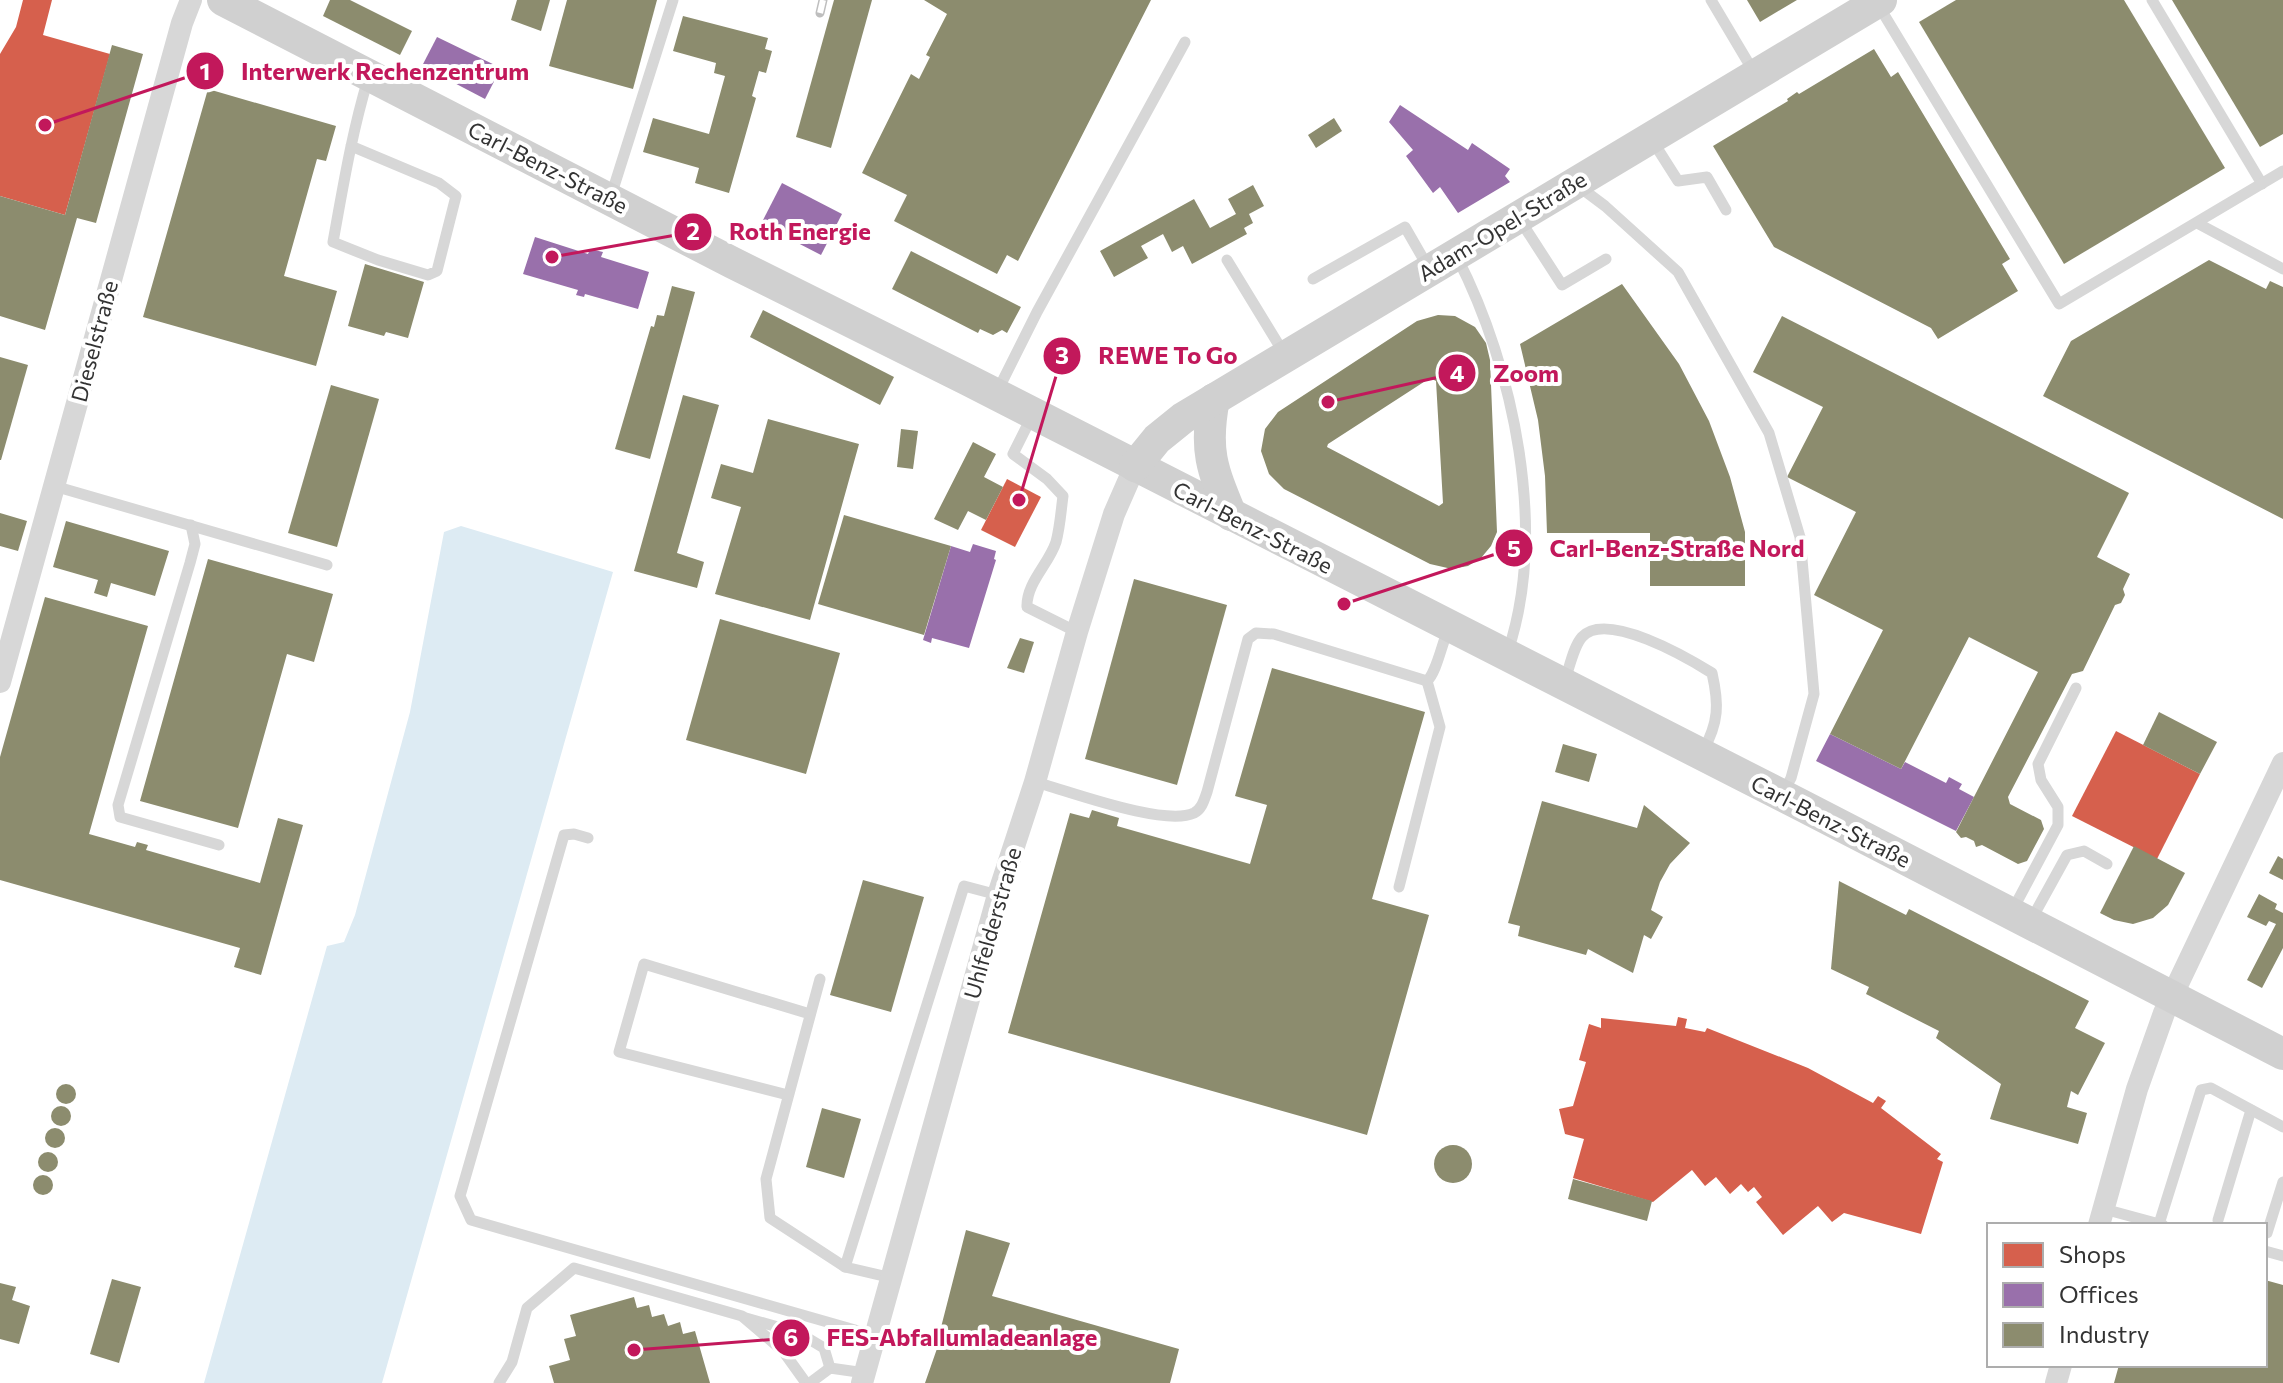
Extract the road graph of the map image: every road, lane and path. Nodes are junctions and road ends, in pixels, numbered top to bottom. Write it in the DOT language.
graph roads {
  1 [pos="191,0"];
  2 [pos="223,0"];
  3 [pos="673,0"];
  4 [pos="1711,0"];
  5 [pos="2152,0"];
  6 [pos="1879,1"];
  7 [pos="1185,42"];
  8 [pos="369,74"];
  9 [pos="1755,75"];
  10 [pos="1650,137"];
  11 [pos="351,146"];
  12 [pos="2283,171"];
  13 [pos="1573,183"];
  14 [pos="2262,184"];
  15 [pos="610,199"];
  16 [pos="1726,210"];
  17 [pos="1517,216"];
  18 [pos="2197,223"];
  19 [pos="1606,259"];
  20 [pos="1227,260"];
  21 [pos="1442,262"];
  22 [pos="2283,269"];
  23 [pos="1313,279"];
  24 [pos="1286,356"];
  25 [pos="996,394"];
  26 [pos="1214,399"];
  27 [pos="1033,414"];
  28 [pos="1135,466"];
  29 [pos="54,486"];
  30 [pos="1231,515"];
  31 [pos="191,525"];
  32 [pos="327,565"];
  33 [pos="1450,627"];
  34 [pos="1077,632"];
  35 [pos="1507,655"];
  36 [pos="1427,681"];
  37 [pos="0,682"];
  38 [pos="1564,684"];
  39 [pos="2076,688"];
  40 [pos="1701,755"];
  41 [pos="2283,763"];
  42 [pos="1035,782"];
  43 [pos="1782,796"];
  44 [pos="588,838"];
  45 [pos="219,845"];
  46 [pos="2107,864"];
  47 [pos="1399,887"];
  48 [pos="998,895"];
  49 [pos="2020,918"];
  50 [pos="820,979"];
  51 [pos="2171,996"];
  52 [pos="810,1014"];
  53 [pos="2283,1054"];
  54 [pos="788,1095"];
  55 [pos="2251,1110"];
  56 [pos="2283,1127"];
  57 [pos="2283,1182"];
  58 [pos="2102,1217"];
  59 [pos="2218,1220"];
  60 [pos="2153,1223"];
  61 [pos="2161,1223"];
  62 [pos="2267,1233"];
  63 [pos="845,1267"];
  64 [pos="892,1278"];
  65 [pos="742,1316"];
  66 [pos="877,1336"];
  67 [pos="830,1368"];
  68 [pos="864,1378"];
  69 [pos="499,1383"];
  70 [pos="808,1383"];
  1 -- 29 [label="street, Dieselstraße"];
  2 -- 8 [label="main road, Carl-Benz-Straße"];
  3 -- 15 [label="lane"];
  4 -- 9 [label="lane"];
  5 -- 14 [label="lane"];
  6 -- 9 [label="main road, Adam-Opel-Straße"];
  6 -- 18 [label="lane"];
  7 -- 25 [label="lane"];
  8 -- 11 [label="lane"];
  8 -- 15 [label="main road, Carl-Benz-Straße"];
  9 -- 10 [label="main road, Adam-Opel-Straße"];
  10 -- 13 [label="main road, Adam-Opel-Straße"];
  10 -- 16 [label="lane"];
  11 -- 11 [label="lane"];
  12 -- 14 [label="lane"];
  13 -- 17 [label="main road, Adam-Opel-Straße"];
  13 -- 43 [label="lane"];
  14 -- 18 [label="lane"];
  15 -- 25 [label="main road, Carl-Benz-Straße"];
  17 -- 19 [label="lane"];
  17 -- 21 [label="main road, Adam-Opel-Straße"];
  18 -- 22 [label="lane"];
  20 -- 24 [label="lane"];
  21 -- 23 [label="lane"];
  21 -- 24 [label="main road, Adam-Opel-Straße"];
  21 -- 35 [label="lane"];
  24 -- 26 [label="main road, Adam-Opel-Straße"];
  25 -- 27 [label="main road, Carl-Benz-Straße"];
  26 -- 28 [label="main road, Adam-Opel-Straße"];
  26 -- 30 [label="main road"];
  27 -- 28 [label="main road, Carl-Benz-Straße"];
  27 -- 34 [label="lane"];
  28 -- 30 [label="main road, Carl-Benz-Straße"];
  28 -- 34 [label="street, Uhlfelderstraße"];
  29 -- 31 [label="lane"];
  29 -- 37 [label="street, Dieselstraße"];
  30 -- 33 [label="main road, Carl-Benz-Straße"];
  31 -- 32 [label="lane"];
  31 -- 45 [label="lane"];
  33 -- 35 [label="main road, Carl-Benz-Straße"];
  33 -- 36 [label="lane"];
  34 -- 42 [label="street, Uhlfelderstraße"];
  35 -- 38 [label="main road, Carl-Benz-Straße"];
  36 -- 42 [label="lane"];
  36 -- 47 [label="lane"];
  38 -- 40 [label="main road, Carl-Benz-Straße"];
  38 -- 40 [label="lane"];
  39 -- 49 [label="lane"];
  40 -- 43 [label="main road, Carl-Benz-Straße"];
  41 -- 51 [label="street"];
  42 -- 48 [label="street, Uhlfelderstraße"];
  43 -- 49 [label="main road, Carl-Benz-Straße"];
  44 -- 66 [label="lane"];
  46 -- 49 [label="lane"];
  48 -- 63 [label="lane"];
  48 -- 64 [label="street, Uhlfelderstraße"];
  49 -- 51 [label="main road, Carl-Benz-Straße"];
  50 -- 52 [label="lane"];
  51 -- 53 [label="main road, Carl-Benz-Straße"];
  51 -- 58 [label="street"];
  52 -- 54 [label="lane"];
  52 -- 54 [label="lane"];
  54 -- 63 [label="lane"];
  55 -- 56 [label="lane"];
  55 -- 59 [label="lane"];
  55 -- 61 [label="lane"];
  57 -- 62 [label="lane"];
  58 -- 60 [label="lane"];
  63 -- 64 [label="lane"];
  64 -- 66 [label="street, Uhlfelderstraße"];
  65 -- 67 [label="lane"];
  65 -- 69 [label="lane"];
  65 -- 70 [label="lane"];
  66 -- 68 [label="street, Uhlfelderstraße"];
  67 -- 68 [label="lane"];
  67 -- 70 [label="lane"];
}
